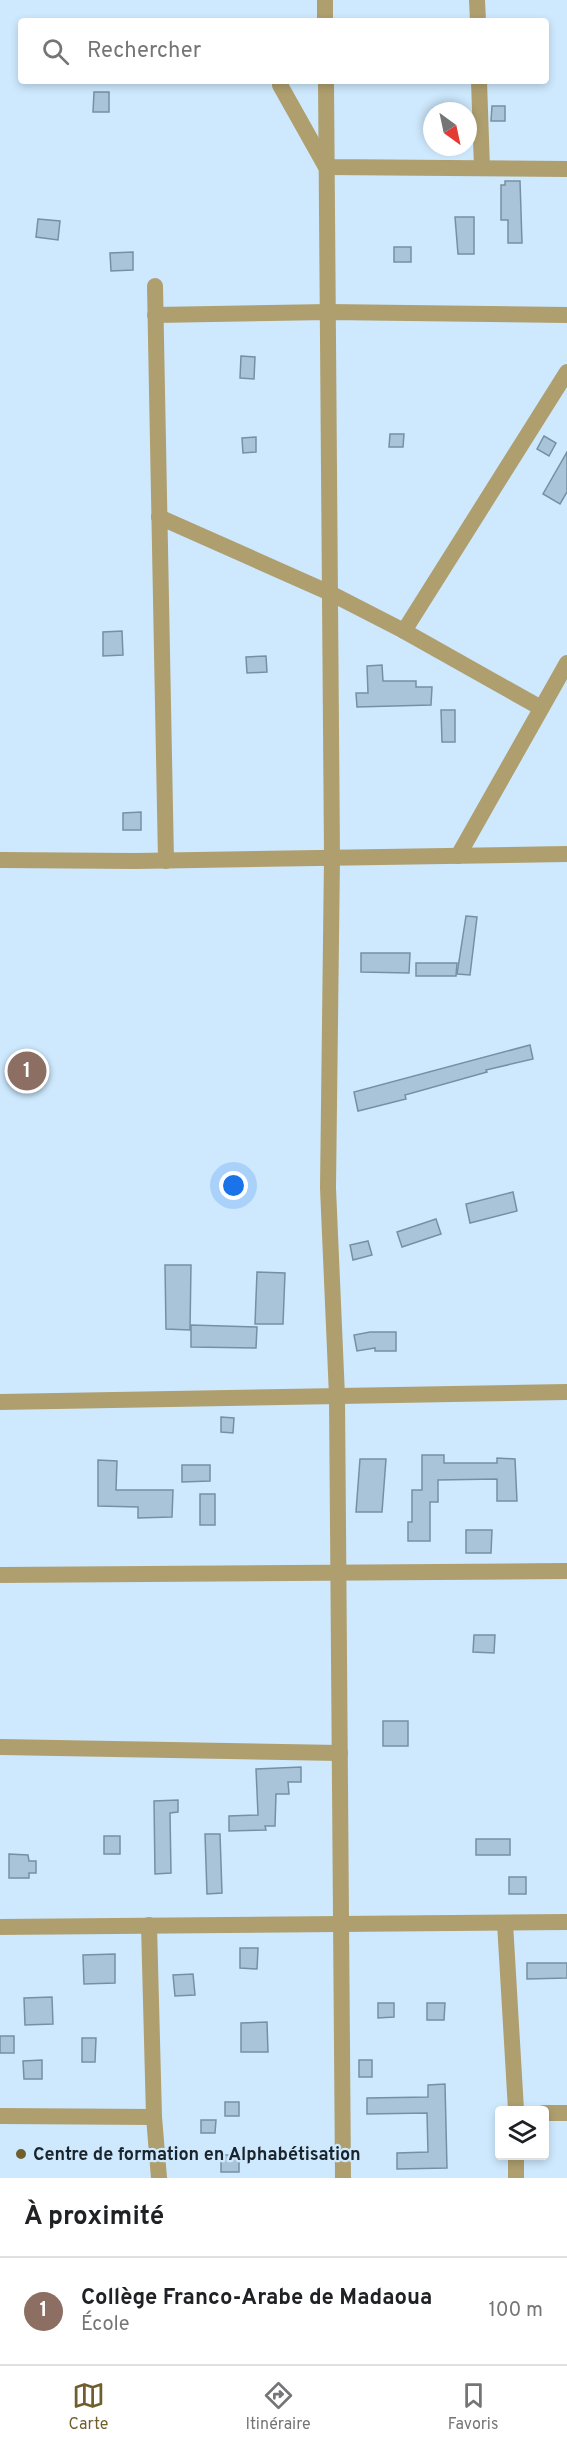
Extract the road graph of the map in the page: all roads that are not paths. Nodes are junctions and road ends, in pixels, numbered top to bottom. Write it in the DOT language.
graph roads {
  1 [pos="325,0"];
  2 [pos="477,0"];
  3 [pos="325,18"];
  4 [pos="478,18"];
  5 [pos="326,84"];
  6 [pos="480,84"];
  7 [pos="280,85"];
  8 [pos="326,167"];
  9 [pos="482,168"];
  10 [pos="567,169"];
  11 [pos="155,285"];
  12 [pos="328,312"];
  13 [pos="155,315"];
  14 [pos="567,315"];
  15 [pos="567,372"];
  16 [pos="159,517"];
  17 [pos="330,593"];
  18 [pos="404,631"];
  19 [pos="567,663"];
  20 [pos="541,708"];
  21 [pos="567,855"];
  22 [pos="458,856"];
  23 [pos="332,857"];
  24 [pos="0,860"];
  25 [pos="166,861"];
  26 [pos="567,1392"];
  27 [pos="337,1396"];
  28 [pos="0,1402"];
  29 [pos="567,1571"];
  30 [pos="338,1573"];
  31 [pos="0,1575"];
  32 [pos="0,1747"];
  33 [pos="340,1753"];
  34 [pos="567,1922"];
  35 [pos="505,1923"];
  36 [pos="341,1924"];
  37 [pos="149,1925"];
  38 [pos="0,1927"];
  39 [pos="516,2106"];
  40 [pos="549,2113"];
  41 [pos="567,2113"];
  42 [pos="0,2116"];
  43 [pos="154,2117"];
  44 [pos="516,2160"];
  45 [pos="159,2178"];
  46 [pos="343,2178"];
  47 [pos="516,2178"];
  1 -- 3 [label="street"];
  2 -- 4 [label="street"];
  5 -- 8 [label="street"];
  6 -- 9 [label="street"];
  7 -- 8 [label="street"];
  8 -- 9 [label="street"];
  8 -- 12 [label="street"];
  9 -- 10 [label="street"];
  11 -- 13 [label="street"];
  12 -- 13 [label="street"];
  12 -- 14 [label="street"];
  12 -- 17 [label="street"];
  13 -- 16 [label="street"];
  15 -- 18 [label="street"];
  16 -- 17 [label="street"];
  16 -- 25 [label="street"];
  17 -- 18 [label="street"];
  17 -- 23 [label="street"];
  18 -- 20 [label="street"];
  19 -- 20 [label="street"];
  20 -- 22 [label="street"];
  21 -- 22 [label="street"];
  22 -- 23 [label="street"];
  23 -- 25 [label="street"];
  23 -- 27 [label="street"];
  24 -- 25 [label="street"];
  26 -- 27 [label="street"];
  27 -- 28 [label="street"];
  27 -- 30 [label="street"];
  29 -- 30 [label="street"];
  30 -- 31 [label="street"];
  30 -- 33 [label="street"];
  32 -- 33 [label="street"];
  33 -- 36 [label="street"];
  34 -- 35 [label="street"];
  35 -- 36 [label="street"];
  35 -- 39 [label="street"];
  36 -- 37 [label="street"];
  36 -- 46 [label="street"];
  37 -- 38 [label="street"];
  37 -- 43 [label="street"];
  40 -- 41 [label="street"];
  42 -- 43 [label="street"];
  43 -- 45 [label="street"];
  44 -- 47 [label="street"];
}
